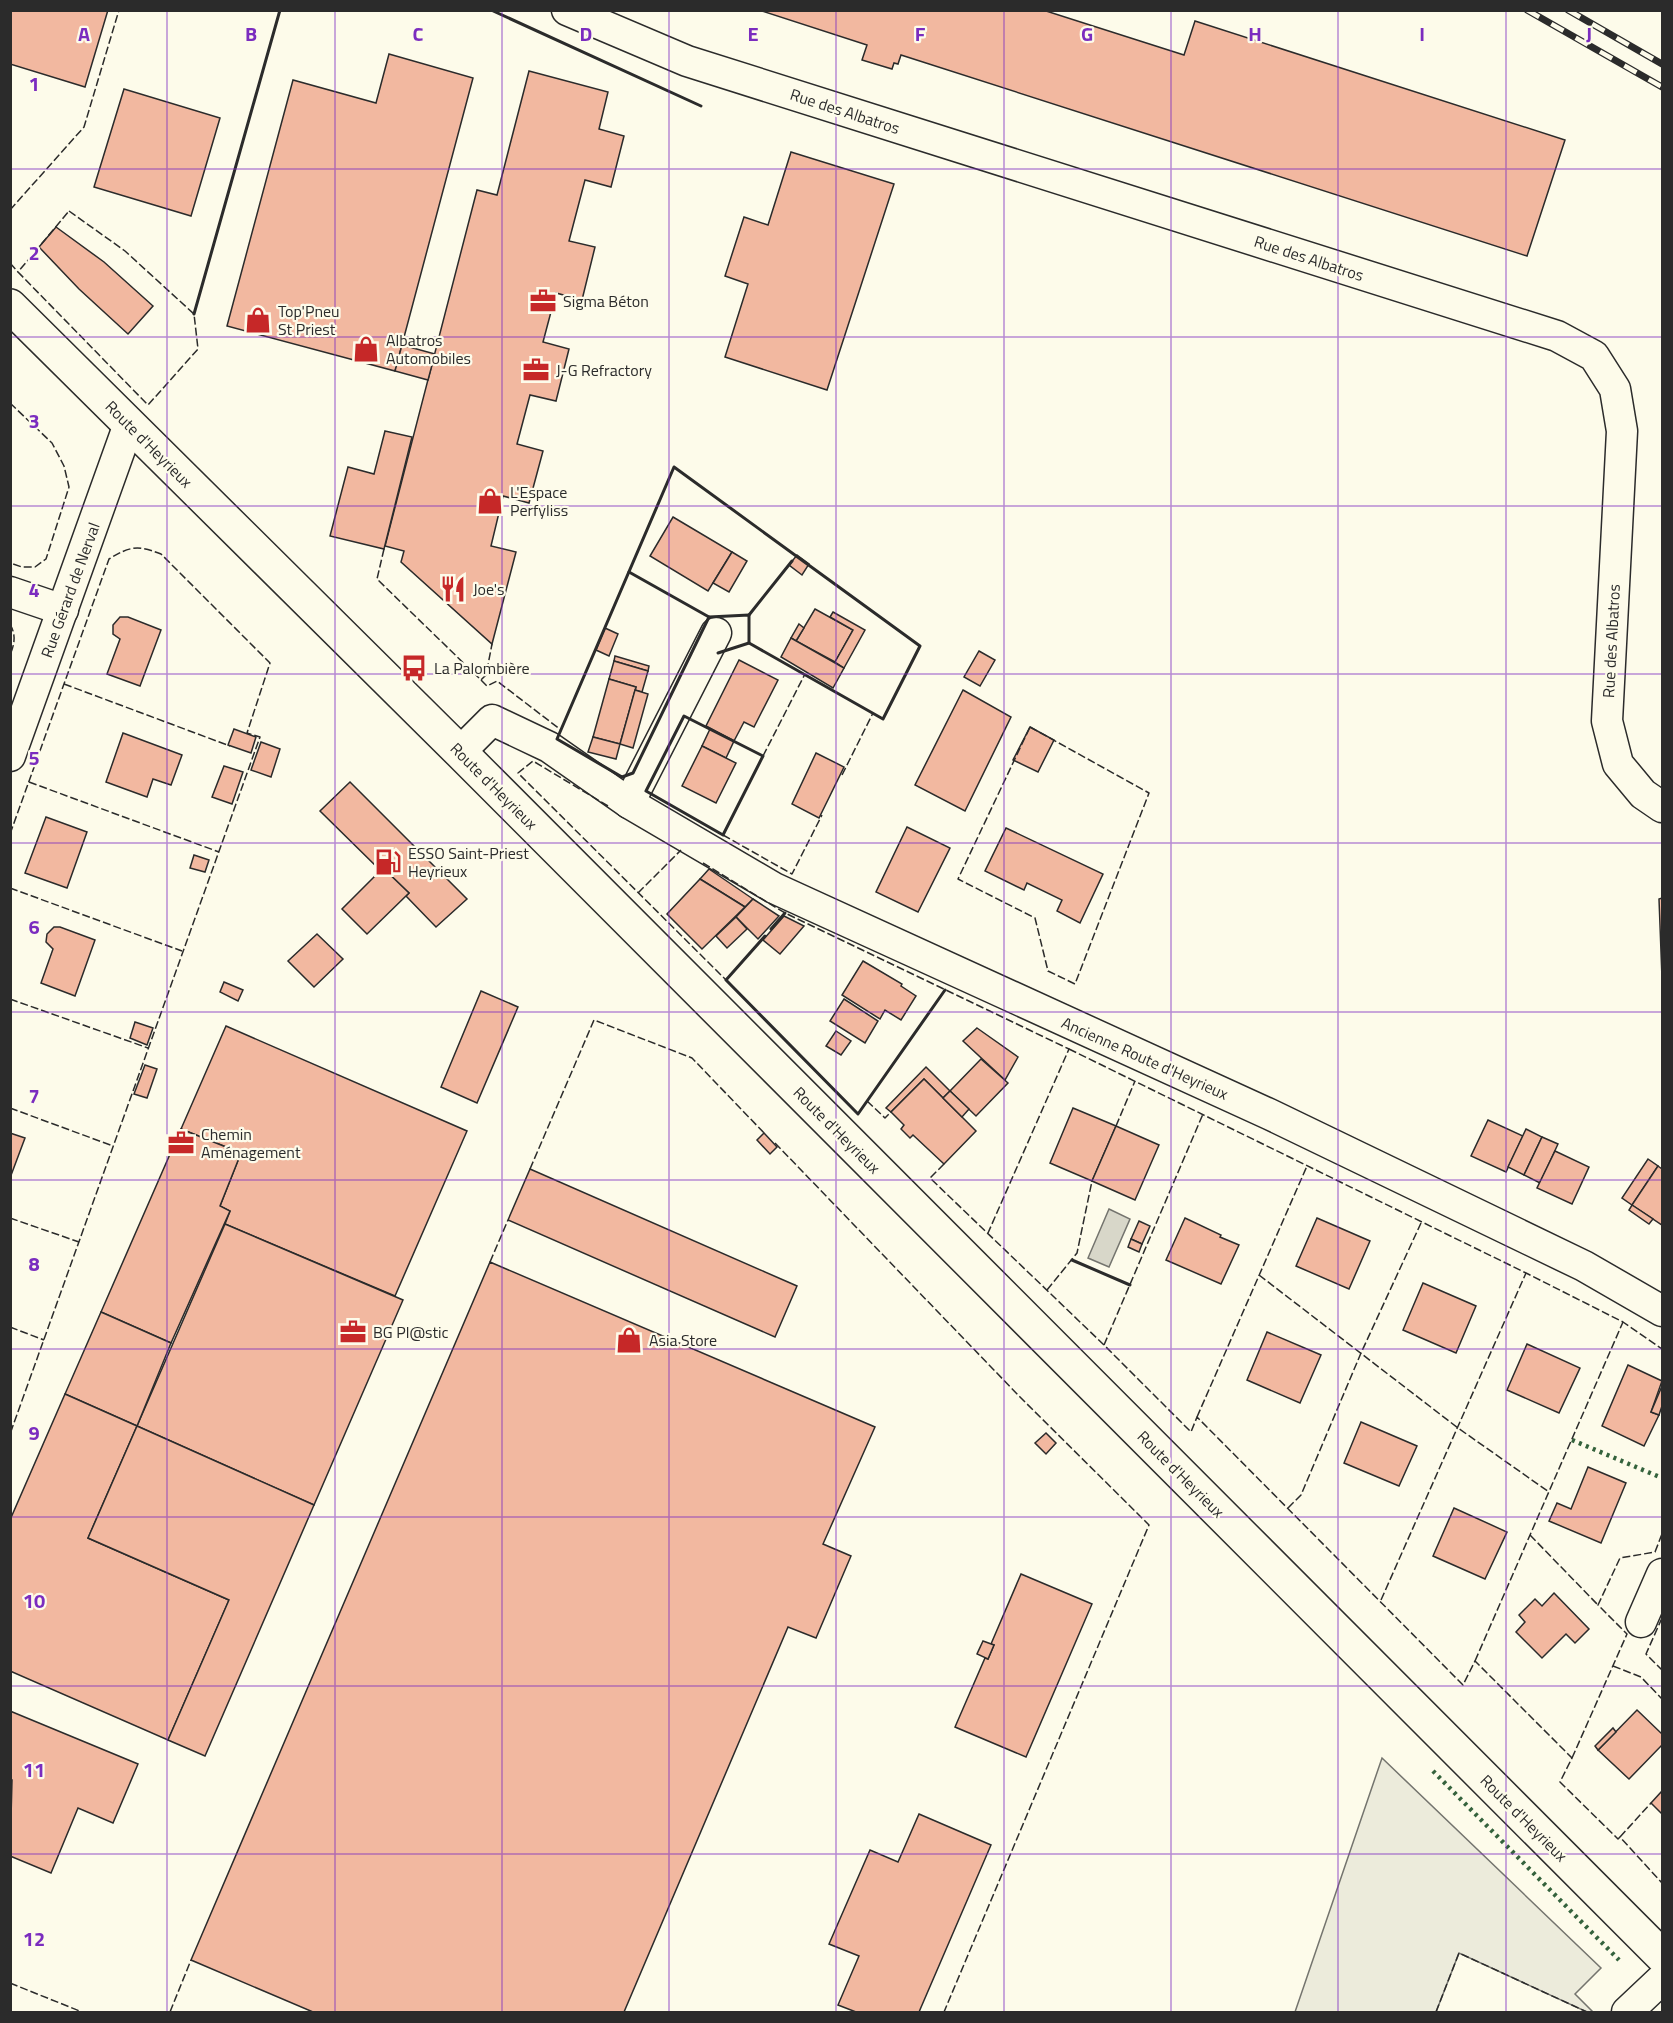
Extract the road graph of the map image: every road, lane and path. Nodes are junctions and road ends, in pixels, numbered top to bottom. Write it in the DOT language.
graph roads {
  1 [pos="567,10"];
  2 [pos="10,306"];
  3 [pos="129,424"];
  4 [pos="10,592"];
  5 [pos="63,610"];
  6 [pos="716,633"];
  7 [pos="460,752"];
  8 [pos="10,756"];
  9 [pos="629,803"];
  10 [pos="1662,807"];
  11 [pos="1662,1311"];
  12 [pos="1662,1574"];
  13 [pos="1641,1622"];
  14 [pos="1662,1956"];
  15 [pos="1662,1979"];
  16 [pos="1627,2013"];
  1 -- 10 [label="street, Rue des Albatros"];
  2 -- 3 [label="main road, Route d'Heyrieux"];
  3 -- 5 [label="street, Rue Gérard de Nerval"];
  3 -- 7 [label="main road, Route d'Heyrieux"];
  4 -- 5 [label="street"];
  5 -- 8 [label="street, Rue Gérard de Nerval"];
  6 -- 9 [label="street"];
  7 -- 9 [label="street, Ancienne Route d'Heyrieux"];
  7 -- 14 [label="main road, Route d'Heyrieux"];
  9 -- 11 [label="street, Ancienne Route d'Heyrieux"];
  12 -- 13 [label="street"];
  15 -- 16 [label="street"];
}
